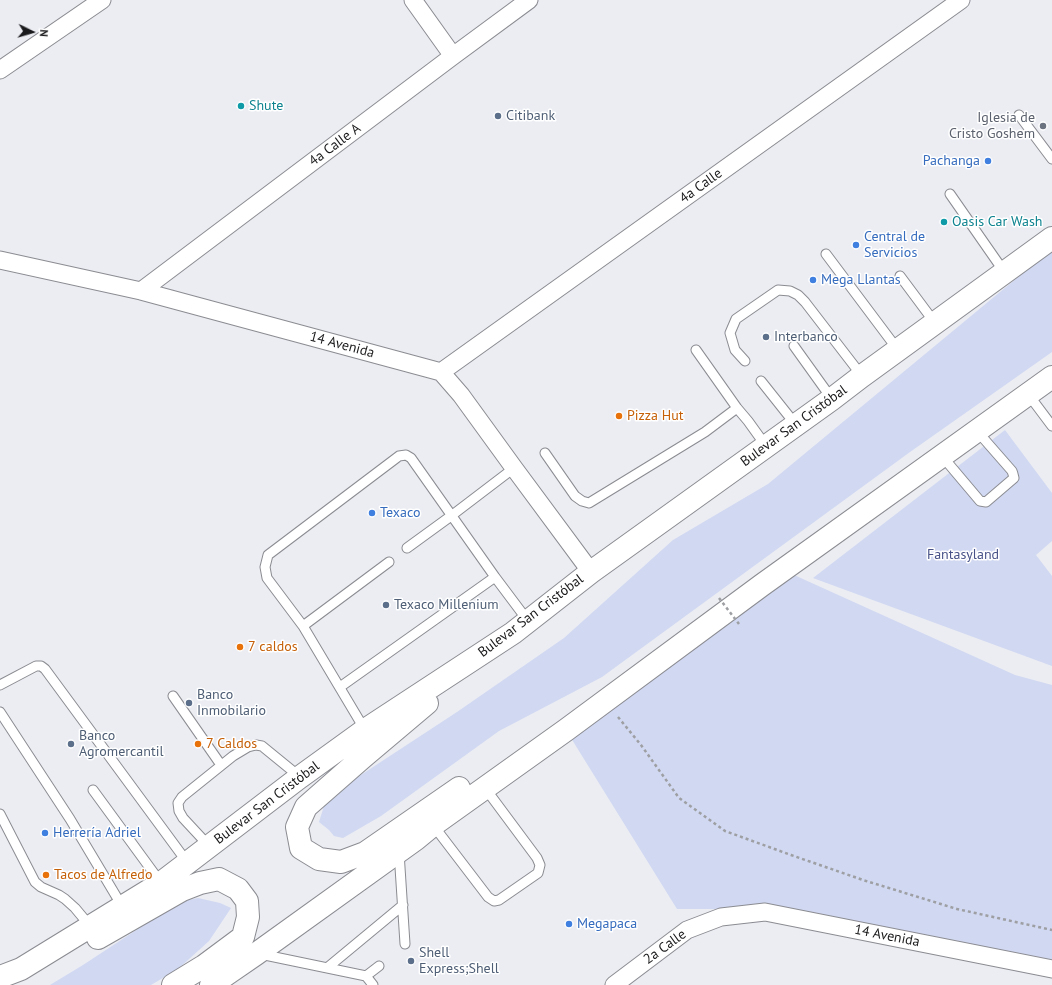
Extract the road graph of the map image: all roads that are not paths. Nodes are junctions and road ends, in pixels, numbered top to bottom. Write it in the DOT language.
graph roads {
  1 [pos="102,0"];
  2 [pos="412,0"];
  3 [pos="529,0"];
  4 [pos="961,0"];
  5 [pos="453,56"];
  6 [pos="0,70"];
  7 [pos="1019,115"];
  8 [pos="1052,160"];
  9 [pos="950,194"];
  10 [pos="1052,238"];
  11 [pos="826,254"];
  12 [pos="0,260"];
  13 [pos="1005,273"];
  14 [pos="900,276"];
  15 [pos="142,290"];
  16 [pos="935,323"];
  17 [pos="794,346"];
  18 [pos="696,350"];
  19 [pos="898,350"];
  20 [pos="745,361"];
  21 [pos="441,372"];
  22 [pos="862,376"];
  23 [pos="1052,377"];
  24 [pos="761,381"];
  25 [pos="1028,394"];
  26 [pos="832,399"];
  27 [pos="737,408"];
  28 [pos="796,425"];
  29 [pos="1052,426"];
  30 [pos="977,431"];
  31 [pos="766,446"];
  32 [pos="545,453"];
  33 [pos="942,456"];
  34 [pos="514,468"];
  35 [pos="451,516"];
  36 [pos="407,548"];
  37 [pos="390,562"];
  38 [pos="591,572"];
  39 [pos="495,577"];
  40 [pos="303,626"];
  41 [pos="521,627"];
  42 [pos="0,684"];
  43 [pos="340,687"];
  44 [pos="613,695"];
  45 [pos="173,696"];
  46 [pos="0,712"];
  47 [pos="365,730"];
  48 [pos="221,765"];
  49 [pos="300,777"];
  50 [pos="485,788"];
  51 [pos="93,790"];
  52 [pos="0,814"];
  53 [pos="433,825"];
  54 [pos="209,846"];
  55 [pos="399,851"];
  56 [pos="188,862"];
  57 [pos="161,883"];
  58 [pos="403,905"];
  59 [pos="122,906"];
  60 [pos="721,917"];
  61 [pos="90,926"];
  62 [pos="405,944"];
  63 [pos="256,954"];
  64 [pos="380,966"];
  65 [pos="328,968"];
  66 [pos="1052,968"];
  67 [pos="21,969"];
  68 [pos="366,976"];
  69 [pos="0,977"];
  70 [pos="173,985"];
  71 [pos="211,985"];
  72 [pos="373,985"];
  73 [pos="614,985"];
  1 -- 6 [label="street"];
  2 -- 5 [label="street"];
  3 -- 5 [label="street, 4a Calle A"];
  4 -- 21 [label="street, 4a Calle"];
  5 -- 15 [label="street, 4a Calle A"];
  7 -- 8 [label="lane"];
  9 -- 13 [label="lane"];
  10 -- 13 [label="main road, Bulevar San Cristóbal"];
  11 -- 19 [label="lane"];
  12 -- 15 [label="street, 14 Avenida"];
  13 -- 16 [label="main road, Bulevar San Cristóbal"];
  14 -- 16 [label="lane"];
  15 -- 21 [label="street, 14 Avenida"];
  16 -- 19 [label="main road, Bulevar San Cristóbal"];
  17 -- 26 [label="lane"];
  18 -- 27 [label="lane"];
  19 -- 22 [label="main road, Bulevar San Cristóbal"];
  20 -- 22 [label="lane"];
  21 -- 34 [label="street"];
  22 -- 26 [label="main road, Bulevar San Cristóbal"];
  23 -- 25 [label="main road"];
  24 -- 28 [label="lane"];
  25 -- 29 [label="lane"];
  25 -- 30 [label="main road"];
  26 -- 28 [label="main road, Bulevar San Cristóbal"];
  27 -- 31 [label="lane"];
  27 -- 32 [label="lane"];
  28 -- 31 [label="main road, Bulevar San Cristóbal"];
  30 -- 33 [label="main road"];
  30 -- 33 [label="lane"];
  31 -- 38 [label="main road, Bulevar San Cristóbal"];
  33 -- 44 [label="main road"];
  34 -- 35 [label="lane"];
  34 -- 38 [label="street"];
  35 -- 36 [label="lane"];
  35 -- 39 [label="lane"];
  35 -- 40 [label="lane"];
  37 -- 40 [label="lane"];
  38 -- 41 [label="main road, Bulevar San Cristóbal"];
  39 -- 41 [label="lane"];
  39 -- 43 [label="lane"];
  40 -- 43 [label="lane"];
  41 -- 44 [label="main road"];
  41 -- 47 [label="main road, Bulevar San Cristóbal"];
  42 -- 56 [label="lane"];
  43 -- 47 [label="lane"];
  44 -- 50 [label="main road"];
  45 -- 48 [label="lane"];
  46 -- 59 [label="lane"];
  47 -- 49 [label="main road, Bulevar San Cristóbal"];
  48 -- 49 [label="lane"];
  48 -- 54 [label="lane"];
  49 -- 54 [label="main road, Bulevar San Cristóbal"];
  50 -- 53 [label="main road"];
  50 -- 53 [label="lane"];
  51 -- 57 [label="lane"];
  52 -- 61 [label="lane"];
  53 -- 55 [label="main road"];
  54 -- 56 [label="main road, Bulevar San Cristóbal"];
  55 -- 58 [label="lane"];
  55 -- 63 [label="main road"];
  56 -- 57 [label="main road, Bulevar San Cristóbal"];
  57 -- 59 [label="main road, Bulevar San Cristóbal"];
  58 -- 62 [label="lane"];
  58 -- 65 [label="lane"];
  59 -- 61 [label="main road, Bulevar San Cristóbal"];
  60 -- 66 [label="street, 14 Avenida"];
  60 -- 73 [label="street, 2a Calle"];
  61 -- 67 [label="main road, Bulevar San Cristóbal"];
  63 -- 65 [label="lane"];
  63 -- 71 [label="main road"];
  64 -- 68 [label="lane"];
  65 -- 68 [label="lane"];
  67 -- 69 [label="main road, Bulevar San Cristóbal"];
  67 -- 70 [label="main road"];
  68 -- 72 [label="lane"];
}
